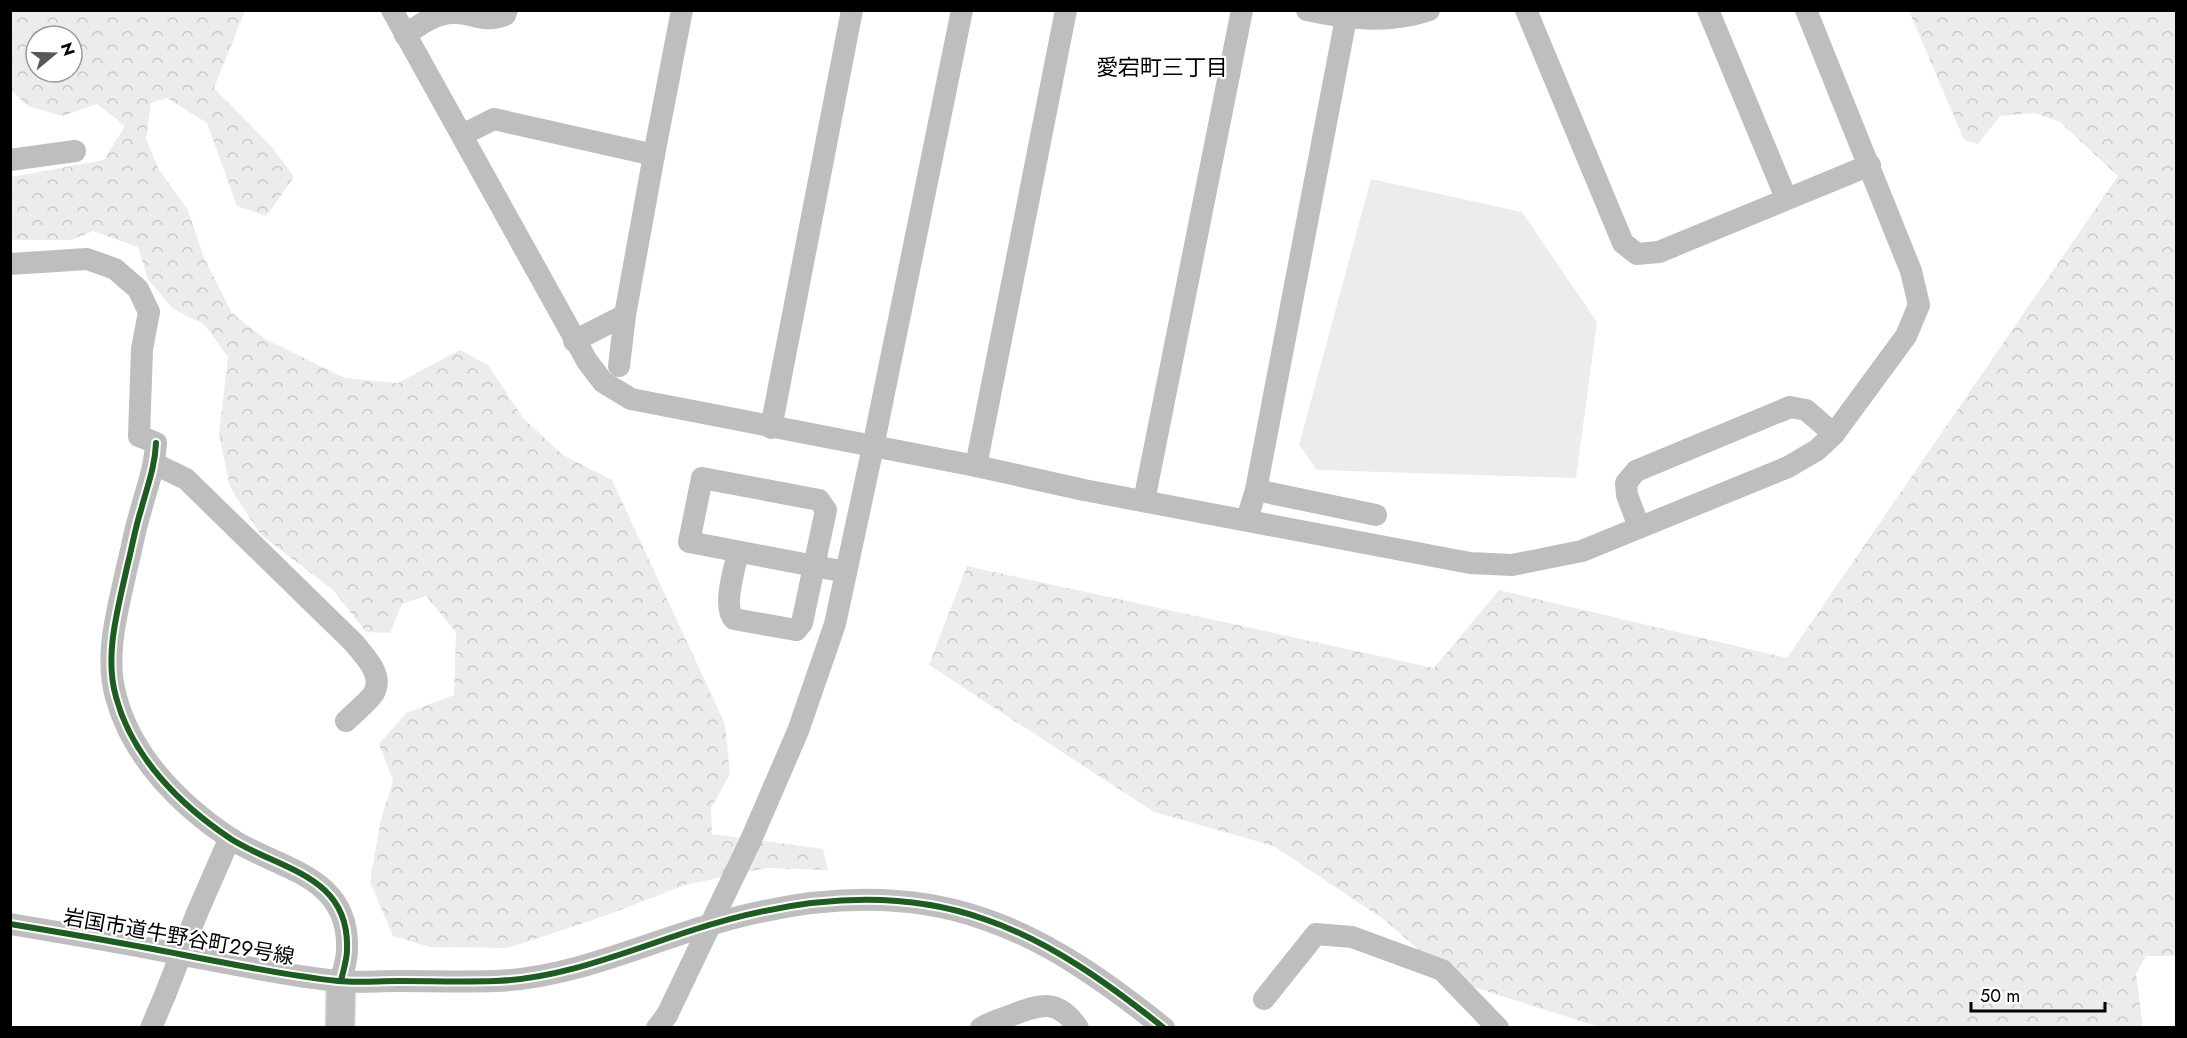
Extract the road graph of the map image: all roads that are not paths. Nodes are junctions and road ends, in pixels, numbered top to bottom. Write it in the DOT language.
graph roads {
  1 [pos="392,10"];
  2 [pos="507,10"];
  3 [pos="682,10"];
  4 [pos="852,10"];
  5 [pos="962,10"];
  6 [pos="1065,10"];
  7 [pos="1242,10"];
  8 [pos="1306,10"];
  9 [pos="1429,10"];
  10 [pos="1526,10"];
  11 [pos="1708,10"];
  12 [pos="1806,10"];
  13 [pos="1346,18"];
  14 [pos="405,35"];
  15 [pos="462,135"];
  16 [pos="75,151"];
  17 [pos="654,155"];
  18 [pos="10,160"];
  19 [pos="1870,165"];
  20 [pos="1786,198"];
  21 [pos="10,264"];
  22 [pos="625,315"];
  23 [pos="574,340"];
  24 [pos="619,366"];
  25 [pos="771,428"];
  26 [pos="1834,434"];
  27 [pos="873,447"];
  28 [pos="156,453"];
  29 [pos="976,466"];
  30 [pos="1256,490"];
  31 [pos="1144,501"];
  32 [pos="1376,515"];
  33 [pos="1247,519"];
  34 [pos="1640,527"];
  35 [pos="738,552"];
  36 [pos="813,566"];
  37 [pos="846,572"];
  38 [pos="346,721"];
  39 [pos="232,839"];
  40 [pos="10,924"];
  41 [pos="341,981"];
  42 [pos="1264,999"];
  43 [pos="661,1023"];
  44 [pos="151,1028"];
  45 [pos="340,1028"];
  46 [pos="981,1028"];
  47 [pos="1078,1028"];
  48 [pos="1164,1028"];
  49 [pos="1498,1028"];
  1 -- 14 [label="street"];
  2 -- 14 [label="street"];
  3 -- 17 [label="street"];
  4 -- 25 [label="street"];
  5 -- 27 [label="street"];
  6 -- 29 [label="street"];
  7 -- 31 [label="street"];
  8 -- 13 [label="street"];
  9 -- 13 [label="street"];
  10 -- 20 [label="street"];
  11 -- 20 [label="street"];
  12 -- 19 [label="street"];
  13 -- 30 [label="street"];
  14 -- 15 [label="street"];
  15 -- 17 [label="street"];
  15 -- 23 [label="street"];
  16 -- 18 [label="street"];
  17 -- 22 [label="street"];
  19 -- 20 [label="street"];
  19 -- 26 [label="street"];
  21 -- 28 [label="street"];
  22 -- 23 [label="street"];
  22 -- 24 [label="street"];
  23 -- 25 [label="street"];
  25 -- 27 [label="street"];
  26 -- 34 [label="street"];
  26 -- 34 [label="street"];
  27 -- 29 [label="street"];
  27 -- 37 [label="street"];
  28 -- 38 [label="street"];
  28 -- 39 [label="street"];
  29 -- 31 [label="street"];
  30 -- 32 [label="street"];
  30 -- 33 [label="street"];
  31 -- 33 [label="street"];
  33 -- 34 [label="street"];
  35 -- 36 [label="street"];
  35 -- 36 [label="street"];
  35 -- 36 [label="street"];
  36 -- 37 [label="street"];
  37 -- 43 [label="street, bridge"];
  39 -- 41 [label="street"];
  39 -- 44 [label="street, bridge"];
  40 -- 41 [label="street, 岩国市道牛野谷町29号線"];
  41 -- 45 [label="main road"];
  41 -- 48 [label="street, 岩国市道牛野谷町29号線"];
  42 -- 49 [label="street"];
  46 -- 47 [label="street"];
}
